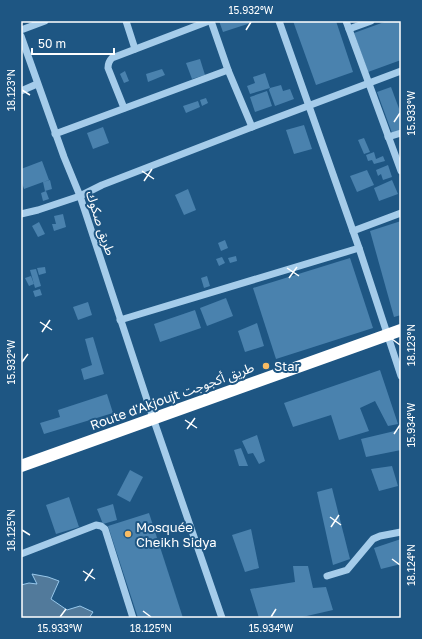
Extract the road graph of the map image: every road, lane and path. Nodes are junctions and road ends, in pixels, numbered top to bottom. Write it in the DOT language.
graph roads {
  1 [pos="45,21"];
  2 [pos="126,21"];
  3 [pos="210,21"];
  4 [pos="280,21"];
  5 [pos="346,21"];
  6 [pos="371,21"];
  7 [pos="349,29"];
  8 [pos="21,30"];
  9 [pos="21,36"];
  10 [pos="135,49"];
  11 [pos="228,70"];
  12 [pos="401,71"];
  13 [pos="368,83"];
  14 [pos="37,84"];
  15 [pos="21,91"];
  16 [pos="309,105"];
  17 [pos="124,108"];
  18 [pos="252,127"];
  19 [pos="401,132"];
  20 [pos="55,134"];
  21 [pos="388,137"];
  22 [pos="401,171"];
  23 [pos="80,196"];
  24 [pos="401,213"];
  25 [pos="21,214"];
  26 [pos="353,231"];
  27 [pos="359,248"];
  28 [pos="120,320"];
  29 [pos="401,330"];
  30 [pos="388,334"];
  31 [pos="401,376"];
  32 [pos="153,418"];
  33 [pos="21,466"];
  34 [pos="401,532"];
  35 [pos="21,554"];
  36 [pos="327,576"];
  37 [pos="133,618"];
  38 [pos="222,618"];
  1 -- 8 [label="street"];
  2 -- 10 [label="street"];
  3 -- 10 [label="street"];
  3 -- 11 [label="street"];
  4 -- 16 [label="street"];
  5 -- 7 [label="street"];
  6 -- 7 [label="street"];
  7 -- 13 [label="street"];
  9 -- 14 [label="street, طريق صكوك"];
  10 -- 17 [label="street"];
  11 -- 17 [label="street"];
  11 -- 18 [label="street"];
  12 -- 13 [label="street"];
  13 -- 16 [label="street"];
  13 -- 21 [label="street"];
  14 -- 15 [label="street"];
  14 -- 20 [label="street, طريق صكوك"];
  16 -- 18 [label="street"];
  16 -- 26 [label="street"];
  17 -- 20 [label="street"];
  18 -- 23 [label="street"];
  19 -- 21 [label="street"];
  20 -- 23 [label="street, طريق صكوك"];
  21 -- 22 [label="street"];
  23 -- 25 [label="street"];
  23 -- 28 [label="street, طريق صكوك"];
  24 -- 26 [label="street"];
  26 -- 27 [label="street"];
  27 -- 28 [label="street"];
  27 -- 30 [label="street"];
  28 -- 32 [label="street, طريق صكوك"];
  29 -- 30 [label="highway, Route d'Akjoujt طريق أكجوجت"];
  30 -- 31 [label="street"];
  30 -- 32 [label="highway, Route d'Akjoujt طريق أكجوجت"];
  32 -- 33 [label="highway, Route d'Akjoujt طريق أكجوجت"];
  32 -- 38 [label="street, طريق صكوك"];
  34 -- 36 [label="street"];
  35 -- 37 [label="street"];
}
